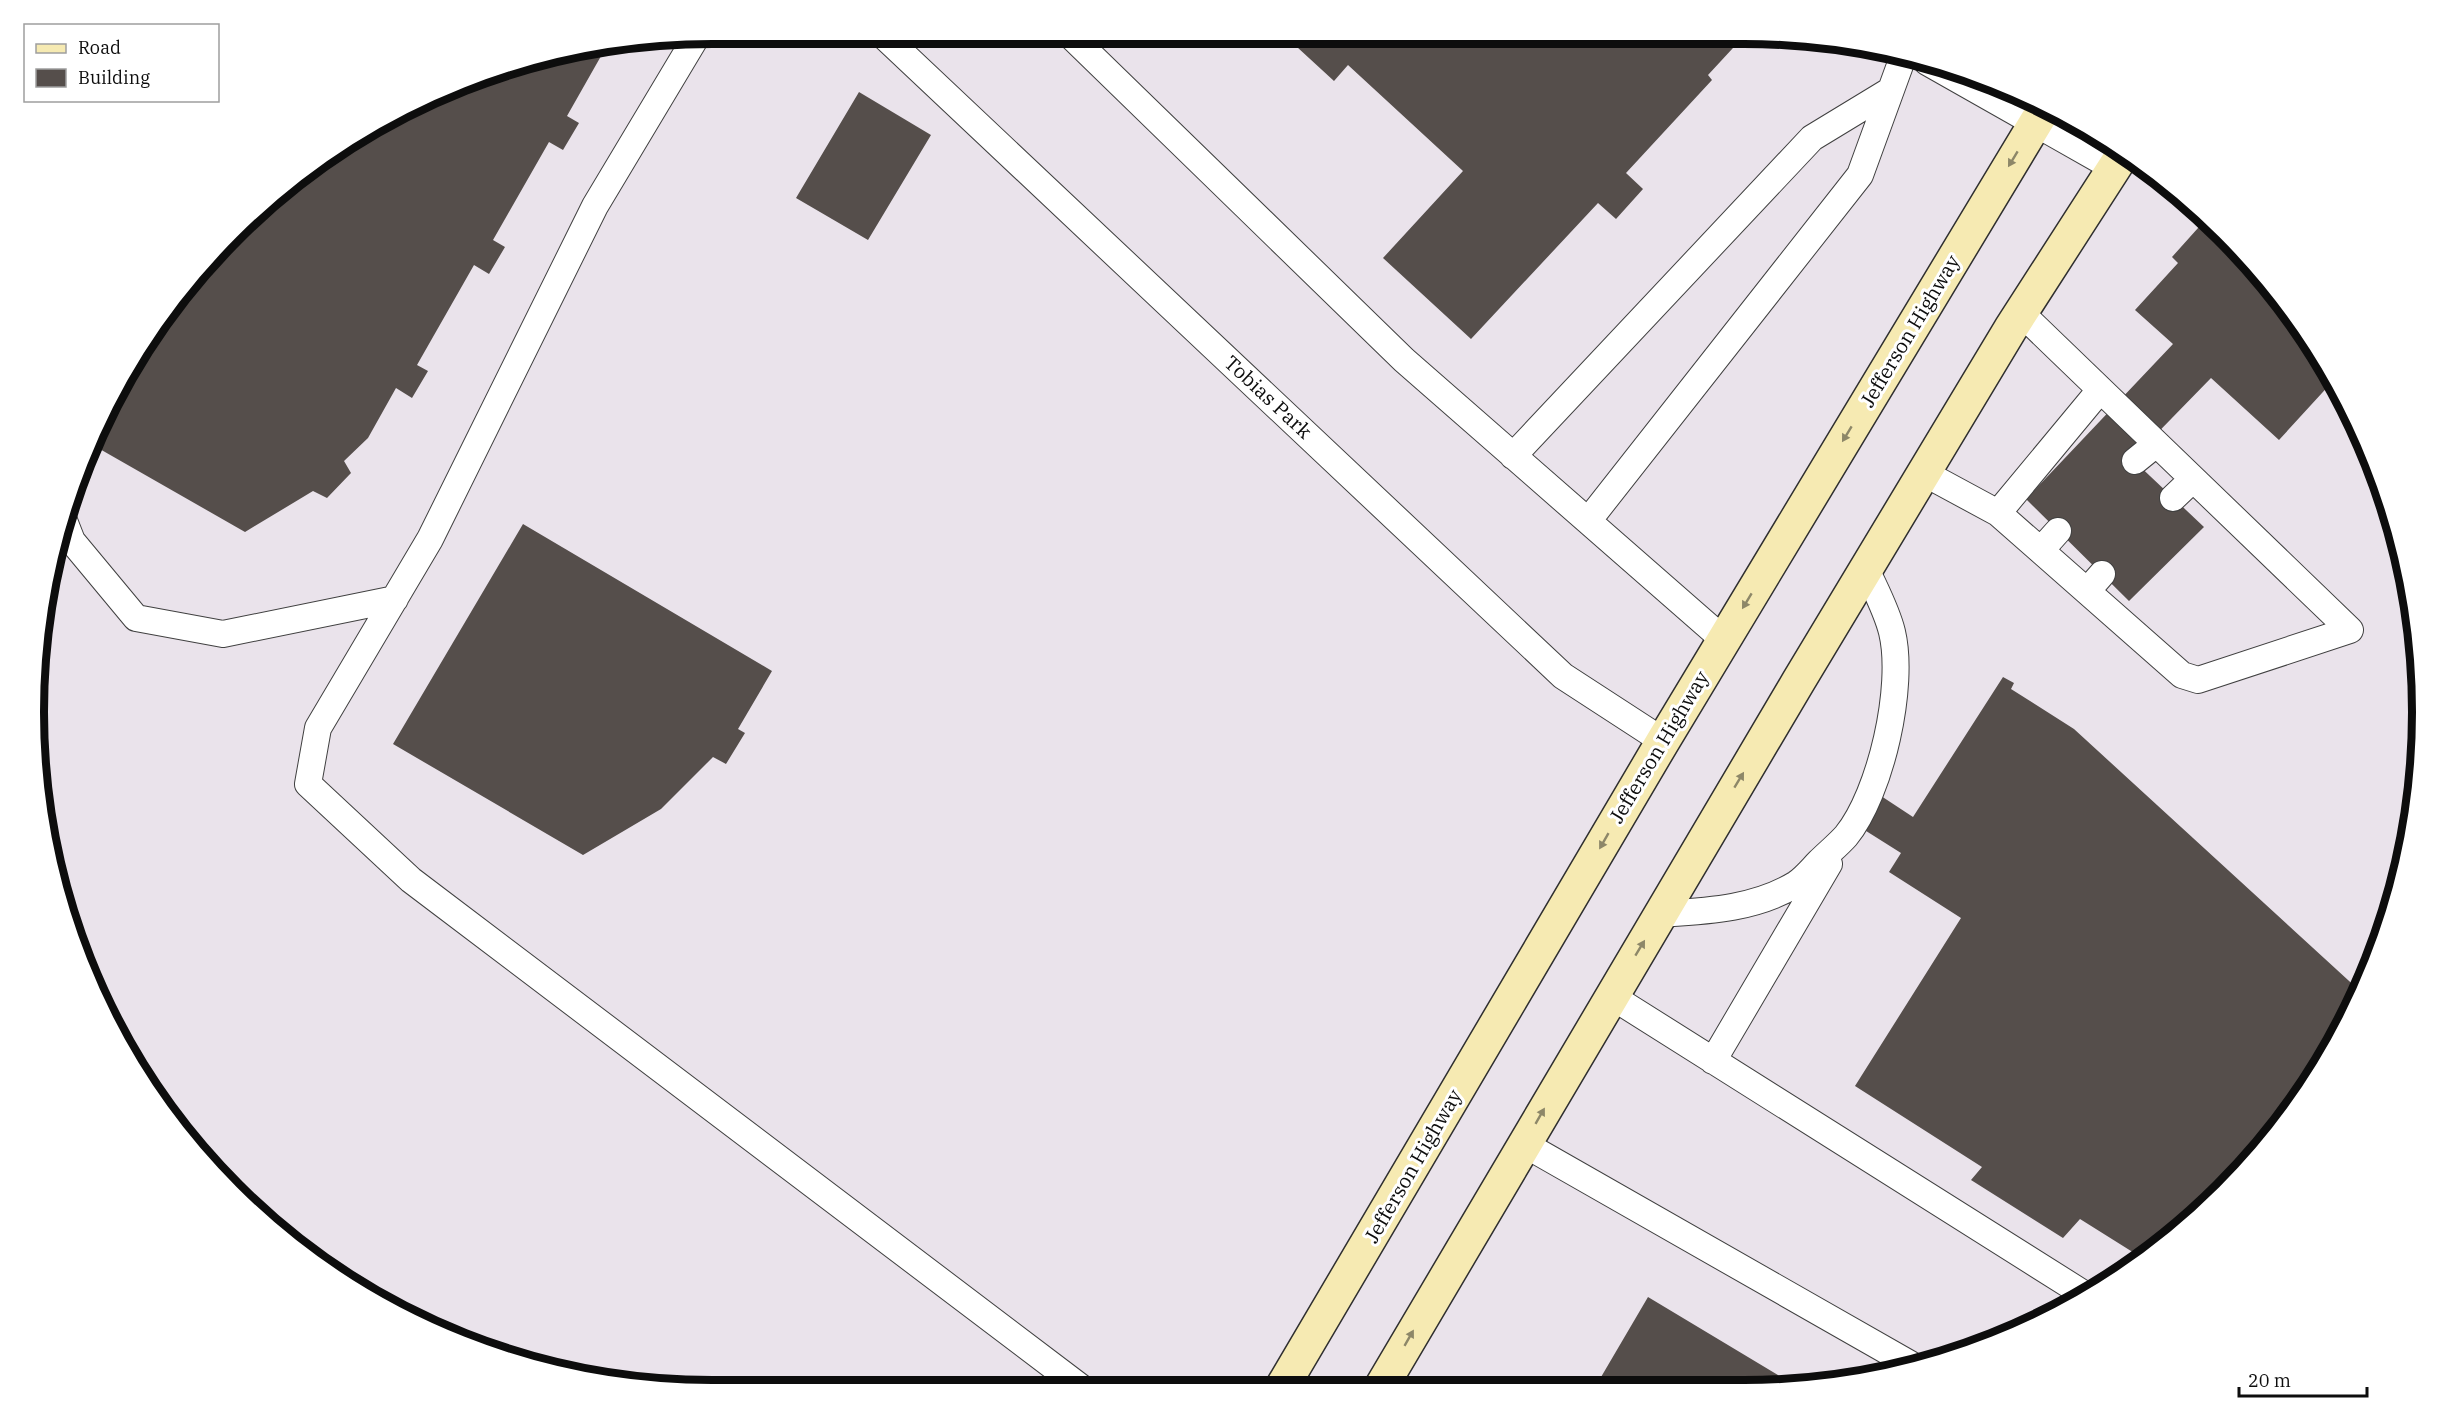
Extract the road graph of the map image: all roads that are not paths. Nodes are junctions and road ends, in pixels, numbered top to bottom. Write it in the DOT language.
graph roads {
  1 [pos="692,44"];
  2 [pos="892,44"];
  3 [pos="1079,44"];
  4 [pos="1901,62"];
  5 [pos="1976,85"];
  6 [pos="1891,90"];
  7 [pos="2039,116"];
  8 [pos="2119,160"];
  9 [pos="2021,313"];
  10 [pos="2100,390"];
  11 [pos="2156,444"];
  12 [pos="1513,456"];
  13 [pos="2135,461"];
  14 [pos="1924,473"];
  15 [pos="2193,479"];
  16 [pos="2173,498"];
  17 [pos="1998,513"];
  18 [pos="1588,521"];
  19 [pos="2058,531"];
  20 [pos="68,532"];
  21 [pos="2041,550"];
  22 [pos="1866,569"];
  23 [pos="394,598"];
  24 [pos="1724,640"];
  25 [pos="1662,741"];
  26 [pos="1846,836"];
  27 [pos="1660,914"];
  28 [pos="1611,996"];
  29 [pos="1713,1061"];
  30 [pos="1524,1144"];
  31 [pos="2078,1290"];
  32 [pos="1903,1360"];
  33 [pos="1071,1380"];
  34 [pos="1286,1380"];
  35 [pos="1385,1380"];
  1 -- 23 [label="lane"];
  2 -- 25 [label="lane, Tobias Park"];
  3 -- 12 [label="lane"];
  4 -- 6 [label="lane"];
  5 -- 7 [label="lane"];
  6 -- 12 [label="lane"];
  6 -- 18 [label="lane"];
  7 -- 8 [label="lane"];
  7 -- 24 [label="main road, Jefferson Highway, one-way"];
  8 -- 9 [label="main road"];
  9 -- 10 [label="lane"];
  9 -- 14 [label="main road"];
  10 -- 11 [label="lane"];
  10 -- 17 [label="lane"];
  11 -- 13 [label="lane"];
  11 -- 15 [label="lane"];
  12 -- 18 [label="lane"];
  14 -- 17 [label="lane"];
  14 -- 22 [label="main road"];
  15 -- 16 [label="lane"];
  15 -- 21 [label="lane"];
  17 -- 21 [label="lane"];
  18 -- 24 [label="lane"];
  19 -- 21 [label="lane"];
  20 -- 23 [label="lane"];
  22 -- 26 [label="lane"];
  27 -- 22 [label="main road, one-way"];
  23 -- 33 [label="lane"];
  24 -- 25 [label="main road, Jefferson Highway"];
  25 -- 34 [label="main road, Jefferson Highway, one-way"];
  26 -- 27 [label="lane"];
  26 -- 29 [label="lane"];
  28 -- 27 [label="main road, one-way"];
  28 -- 29 [label="lane"];
  30 -- 28 [label="main road, one-way"];
  29 -- 31 [label="lane"];
  30 -- 32 [label="lane"];
  35 -- 30 [label="main road, one-way"];
}
